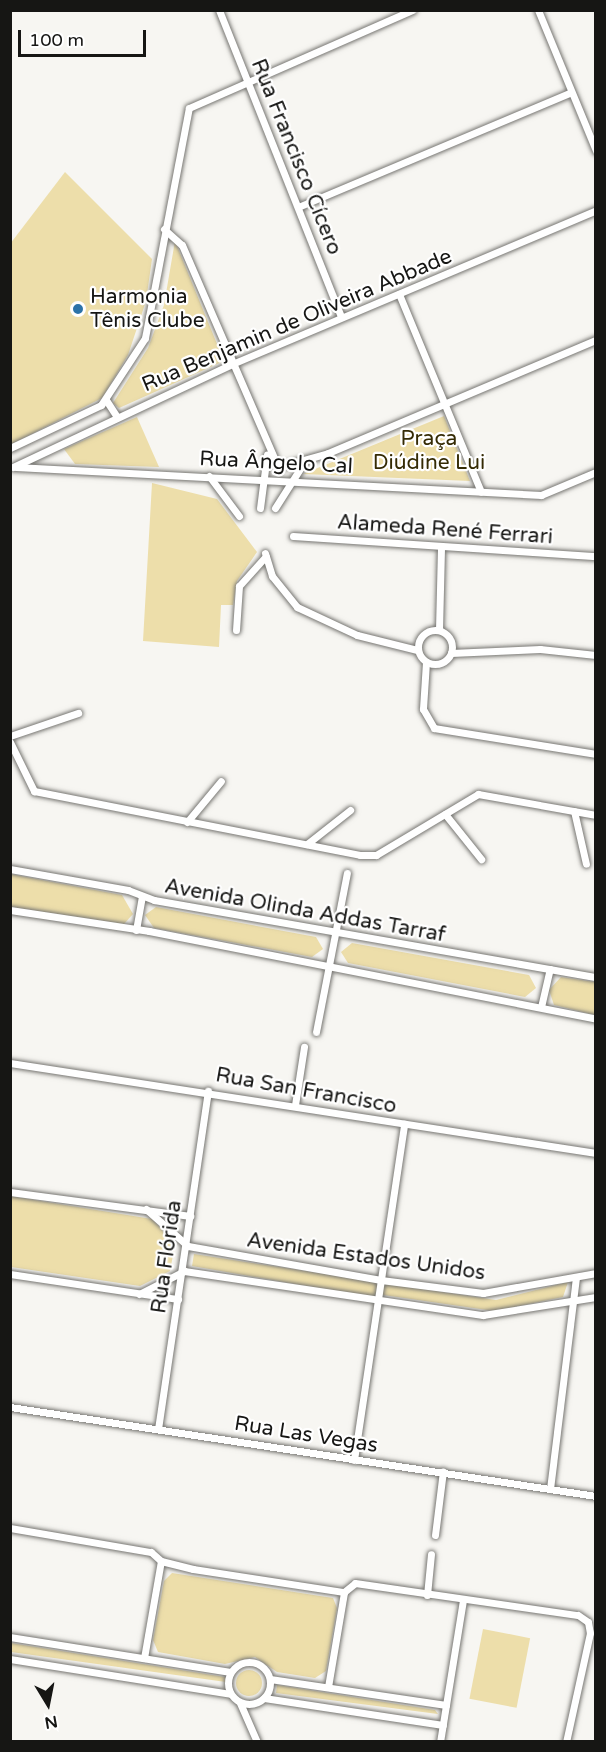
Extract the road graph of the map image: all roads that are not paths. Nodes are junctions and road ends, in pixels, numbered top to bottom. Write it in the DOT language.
graph roads {
  1 [pos="219,10"];
  2 [pos="412,10"];
  3 [pos="538,10"];
  4 [pos="248,81"];
  5 [pos="572,92"];
  6 [pos="596,151"];
  7 [pos="298,207"];
  8 [pos="596,210"];
  9 [pos="165,229"];
  10 [pos="399,294"];
  11 [pos="341,317"];
  12 [pos="596,340"];
  13 [pos="232,364"];
  14 [pos="106,400"];
  15 [pos="445,403"];
  16 [pos="117,417"];
  17 [pos="10,448"];
  18 [pos="266,448"];
  19 [pos="308,461"];
  20 [pos="12,466"];
  21 [pos="596,472"];
  22 [pos="209,476"];
  23 [pos="266,479"];
  24 [pos="292,480"];
  25 [pos="481,492"];
  26 [pos="260,508"];
  27 [pos="275,508"];
  28 [pos="239,516"];
  29 [pos="293,536"];
  30 [pos="441,546"];
  31 [pos="596,556"];
  32 [pos="436,616"];
  33 [pos="236,630"];
  34 [pos="430,630"];
  35 [pos="439,630"];
  36 [pos="418,641"];
  37 [pos="397,643"];
  38 [pos="451,649"];
  39 [pos="417,650"];
  40 [pos="596,655"];
  41 [pos="426,662"];
  42 [pos="438,664"];
  43 [pos="429,679"];
  44 [pos="78,712"];
  45 [pos="10,736"];
  46 [pos="10,742"];
  47 [pos="596,754"];
  48 [pos="221,781"];
  49 [pos="350,810"];
  50 [pos="574,811"];
  51 [pos="445,814"];
  52 [pos="596,815"];
  53 [pos="187,822"];
  54 [pos="307,844"];
  55 [pos="481,859"];
  56 [pos="586,864"];
  57 [pos="10,869"];
  58 [pos="347,873"];
  59 [pos="142,897"];
  60 [pos="10,910"];
  61 [pos="136,930"];
  62 [pos="336,934"];
  63 [pos="330,967"];
  64 [pos="549,969"];
  65 [pos="596,977"];
  66 [pos="541,1007"];
  67 [pos="596,1019"];
  68 [pos="316,1032"];
  69 [pos="303,1047"];
  70 [pos="10,1063"];
  71 [pos="208,1091"];
  72 [pos="295,1105"];
  73 [pos="404,1124"];
  74 [pos="596,1153"];
  75 [pos="10,1192"];
  76 [pos="146,1209"];
  77 [pos="190,1216"];
  78 [pos="188,1246"];
  79 [pos="184,1271"];
  80 [pos="10,1274"];
  81 [pos="596,1274"];
  82 [pos="576,1278"];
  83 [pos="381,1280"];
  84 [pos="139,1294"];
  85 [pos="596,1297"];
  86 [pos="178,1299"];
  87 [pos="574,1301"];
  88 [pos="378,1302"];
  89 [pos="10,1407"];
  90 [pos="158,1429"];
  91 [pos="354,1460"];
  92 [pos="443,1471"];
  93 [pos="550,1489"];
  94 [pos="596,1496"];
  95 [pos="10,1528"];
  96 [pos="435,1535"];
  97 [pos="431,1554"];
  98 [pos="160,1561"];
  99 [pos="344,1592"];
  100 [pos="427,1595"];
  101 [pos="462,1600"];
  102 [pos="10,1636"];
  103 [pos="144,1658"];
  104 [pos="10,1659"];
  105 [pos="230,1672"];
  106 [pos="270,1678"];
  107 [pos="328,1687"];
  108 [pos="230,1694"];
  109 [pos="264,1698"];
  110 [pos="239,1703"];
  111 [pos="253,1704"];
  112 [pos="446,1705"];
  113 [pos="247,1715"];
  114 [pos="443,1725"];
  115 [pos="257,1742"];
  116 [pos="440,1742"];
  117 [pos="566,1742"];
  1 -- 4 [label="street, Rua Francisco Cícero"];
  2 -- 4 [label="street"];
  3 -- 5 [label="street"];
  4 -- 7 [label="street, Rua Francisco Cícero"];
  4 -- 9 [label="street"];
  5 -- 6 [label="street"];
  5 -- 7 [label="street"];
  7 -- 11 [label="street, Rua Francisco Cícero"];
  8 -- 10 [label="street, Rua Benjamin de Oliveira Abbade"];
  9 -- 13 [label="street"];
  9 -- 14 [label="street"];
  10 -- 11 [label="street, Rua Benjamin de Oliveira Abbade"];
  10 -- 15 [label="street"];
  11 -- 13 [label="street, Rua Benjamin de Oliveira Abbade"];
  12 -- 15 [label="street"];
  13 -- 16 [label="street, Rua Benjamin de Oliveira Abbade"];
  13 -- 18 [label="street"];
  14 -- 16 [label="street"];
  14 -- 17 [label="street"];
  15 -- 19 [label="street"];
  15 -- 25 [label="street"];
  16 -- 20 [label="street, Rua Benjamin de Oliveira Abbade"];
  18 -- 19 [label="street"];
  18 -- 23 [label="street"];
  19 -- 24 [label="street"];
  20 -- 22 [label="street, Rua Ângelo Cal"];
  21 -- 25 [label="street, Rua Ângelo Cal"];
  22 -- 23 [label="street, Rua Ângelo Cal"];
  22 -- 28 [label="street"];
  23 -- 24 [label="street, Rua Ângelo Cal"];
  23 -- 26 [label="street"];
  24 -- 25 [label="street, Rua Ângelo Cal"];
  24 -- 27 [label="street"];
  29 -- 30 [label="street, Alameda René Ferrari"];
  30 -- 31 [label="street, Alameda René Ferrari"];
  30 -- 32 [label="street"];
  32 -- 34 [label="street"];
  32 -- 35 [label="street"];
  33 -- 37 [label="street"];
  34 -- 35 [label="street"];
  34 -- 36 [label="street"];
  35 -- 38 [label="street"];
  36 -- 37 [label="street"];
  36 -- 39 [label="street"];
  37 -- 39 [label="street"];
  38 -- 40 [label="street"];
  38 -- 42 [label="street"];
  39 -- 41 [label="street"];
  41 -- 42 [label="street"];
  41 -- 43 [label="street"];
  42 -- 43 [label="street"];
  43 -- 47 [label="street"];
  44 -- 45 [label="street"];
  46 -- 53 [label="street"];
  48 -- 53 [label="street"];
  49 -- 54 [label="street"];
  50 -- 51 [label="street"];
  50 -- 52 [label="street"];
  50 -- 56 [label="street"];
  51 -- 54 [label="street"];
  51 -- 55 [label="street"];
  53 -- 54 [label="street"];
  57 -- 59 [label="street, Avenida Olinda Addas Tarraf"];
  58 -- 62 [label="street"];
  59 -- 61 [label="street"];
  59 -- 62 [label="street, Avenida Olinda Addas Tarraf"];
  60 -- 61 [label="street"];
  61 -- 63 [label="street"];
  62 -- 63 [label="street"];
  62 -- 64 [label="street, Avenida Olinda Addas Tarraf"];
  63 -- 66 [label="street"];
  63 -- 68 [label="street"];
  64 -- 65 [label="street, Avenida Olinda Addas Tarraf"];
  64 -- 66 [label="street"];
  66 -- 67 [label="street"];
  69 -- 72 [label="street"];
  70 -- 71 [label="street, Rua San Francisco"];
  71 -- 72 [label="street, Rua San Francisco"];
  71 -- 77 [label="street, Rua Flórida"];
  72 -- 73 [label="street, Rua San Francisco"];
  73 -- 74 [label="street, Rua San Francisco"];
  73 -- 83 [label="street"];
  75 -- 76 [label="street"];
  76 -- 77 [label="street"];
  76 -- 78 [label="street"];
  77 -- 78 [label="street, Rua Flórida"];
  78 -- 79 [label="street, Rua Flórida"];
  78 -- 83 [label="street, Avenida Estados Unidos"];
  79 -- 84 [label="street"];
  79 -- 86 [label="street, Rua Flórida"];
  79 -- 88 [label="street, Avenida Estados Unidos"];
  80 -- 84 [label="street"];
  81 -- 82 [label="street, Avenida Estados Unidos"];
  82 -- 83 [label="street, Avenida Estados Unidos"];
  82 -- 87 [label="street"];
  83 -- 88 [label="street"];
  84 -- 86 [label="street"];
  85 -- 87 [label="street, Avenida Estados Unidos"];
  86 -- 90 [label="street, Rua Flórida"];
  87 -- 88 [label="street, Avenida Estados Unidos"];
  87 -- 93 [label="street"];
  88 -- 91 [label="street"];
  89 -- 90 [label="street, Rua Las Vegas"];
  90 -- 91 [label="street, Rua Las Vegas"];
  91 -- 92 [label="street, Rua Las Vegas"];
  92 -- 93 [label="street, Rua Las Vegas"];
  92 -- 96 [label="street"];
  93 -- 94 [label="street, Rua Las Vegas"];
  95 -- 98 [label="street"];
  97 -- 100 [label="street"];
  98 -- 99 [label="street"];
  98 -- 103 [label="street"];
  99 -- 100 [label="street"];
  99 -- 107 [label="street"];
  100 -- 101 [label="street"];
  101 -- 112 [label="street"];
  101 -- 117 [label="street"];
  102 -- 103 [label="street"];
  103 -- 105 [label="street"];
  104 -- 108 [label="street"];
  105 -- 106 [label="street"];
  105 -- 108 [label="street"];
  106 -- 107 [label="street"];
  106 -- 109 [label="street"];
  107 -- 112 [label="street"];
  108 -- 110 [label="street"];
  109 -- 111 [label="street"];
  109 -- 114 [label="street"];
  110 -- 111 [label="street"];
  110 -- 113 [label="street"];
  111 -- 113 [label="street"];
  112 -- 114 [label="street"];
  113 -- 115 [label="street"];
  114 -- 116 [label="street"];
}
